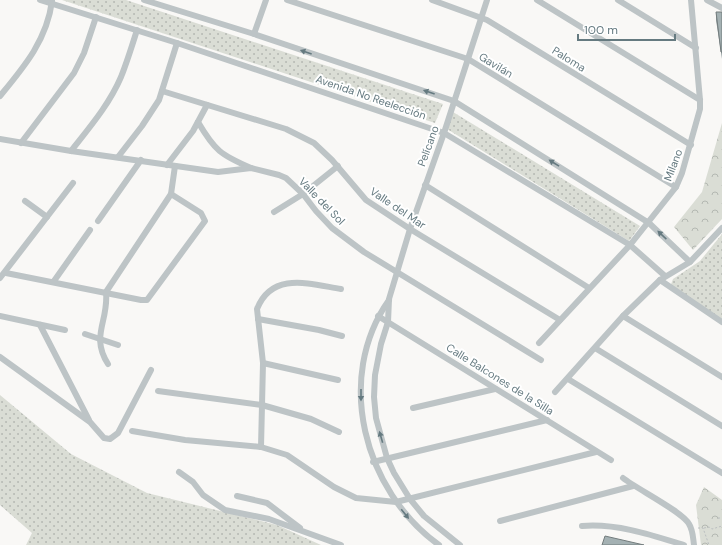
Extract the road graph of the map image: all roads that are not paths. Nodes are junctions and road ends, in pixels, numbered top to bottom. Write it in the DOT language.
graph roads {
  1 [pos="40,0"];
  2 [pos="144,0"];
  3 [pos="266,0"];
  4 [pos="287,0"];
  5 [pos="432,0"];
  6 [pos="487,0"];
  7 [pos="537,0"];
  8 [pos="618,0"];
  9 [pos="691,0"];
  10 [pos="707,0"];
  11 [pos="52,2"];
  12 [pos="722,8"];
  13 [pos="96,17"];
  14 [pos="482,17"];
  15 [pos="137,30"];
  16 [pos="254,34"];
  17 [pos="177,43"];
  18 [pos="696,48"];
  19 [pos="468,59"];
  20 [pos="162,91"];
  21 [pos="0,96"];
  22 [pos="700,100"];
  23 [pos="454,101"];
  24 [pos="207,105"];
  25 [pos="198,122"];
  26 [pos="444,133"];
  27 [pos="0,139"];
  28 [pos="21,142"];
  29 [pos="691,145"];
  30 [pos="71,151"];
  31 [pos="118,157"];
  32 [pos="228,159"];
  33 [pos="141,160"];
  34 [pos="167,165"];
  35 [pos="175,166"];
  36 [pos="338,166"];
  37 [pos="251,168"];
  38 [pos="226,172"];
  39 [pos="73,184"];
  40 [pos="425,185"];
  41 [pos="676,187"];
  42 [pos="172,194"];
  43 [pos="303,194"];
  44 [pos="25,201"];
  45 [pos="274,212"];
  46 [pos="47,217"];
  47 [pos="98,221"];
  48 [pos="649,223"];
  49 [pos="722,228"];
  50 [pos="410,229"];
  51 [pos="90,230"];
  52 [pos="630,245"];
  53 [pos="690,262"];
  54 [pos="6,272"];
  55 [pos="398,272"];
  56 [pos="0,278"];
  57 [pos="662,278"];
  58 [pos="54,281"];
  59 [pos="589,288"];
  60 [pos="341,289"];
  61 [pos="106,292"];
  62 [pos="390,299"];
  63 [pos="0,316"];
  64 [pos="378,316"];
  65 [pos="623,316"];
  66 [pos="258,319"];
  67 [pos="560,320"];
  68 [pos="388,322"];
  69 [pos="722,322"];
  70 [pos="40,325"];
  71 [pos="65,330"];
  72 [pos="85,334"];
  73 [pos="342,336"];
  74 [pos="99,338"];
  75 [pos="369,341"];
  76 [pos="539,343"];
  77 [pos="381,344"];
  78 [pos="118,345"];
  79 [pos="594,348"];
  80 [pos="0,357"];
  81 [pos="541,360"];
  82 [pos="263,363"];
  83 [pos="108,364"];
  84 [pos="152,370"];
  85 [pos="362,372"];
  86 [pos="375,375"];
  87 [pos="722,377"];
  88 [pos="568,379"];
  89 [pos="338,380"];
  90 [pos="495,389"];
  91 [pos="158,391"];
  92 [pos="555,392"];
  93 [pos="262,405"];
  94 [pos="413,408"];
  95 [pos="376,418"];
  96 [pos="362,420"];
  97 [pos="547,420"];
  98 [pos="90,422"];
  99 [pos="722,426"];
  100 [pos="132,432"];
  101 [pos="339,432"];
  102 [pos="261,447"];
  103 [pos="596,452"];
  104 [pos="387,458"];
  105 [pos="611,460"];
  106 [pos="373,462"];
  107 [pos="178,472"];
  108 [pos="722,473"];
  109 [pos="623,478"];
  110 [pos="633,486"];
  111 [pos="237,496"];
  112 [pos="410,499"];
  113 [pos="396,502"];
  114 [pos="424,516"];
  115 [pos="500,520"];
  116 [pos="415,525"];
  117 [pos="582,526"];
  118 [pos="306,532"];
  119 [pos="341,545"];
  120 [pos="439,545"];
  121 [pos="460,545"];
  122 [pos="684,545"];
  123 [pos="694,545"];
  1 -- 11 [label="street, Avenida No Reelección"];
  2 -- 16 [label="street, Avenida No Reelección"];
  3 -- 16 [label="street"];
  4 -- 19 [label="street, Gavilán"];
  5 -- 14 [label="street, Paloma"];
  6 -- 14 [label="street, Pelícano"];
  7 -- 22 [label="street"];
  8 -- 18 [label="street"];
  9 -- 18 [label="street, Milano"];
  10 -- 12 [label="street"];
  11 -- 13 [label="street, Avenida No Reelección"];
  11 -- 21 [label="street"];
  13 -- 15 [label="street, Avenida No Reelección"];
  13 -- 28 [label="street"];
  14 -- 19 [label="street, Pelícano"];
  14 -- 29 [label="street, Paloma"];
  15 -- 17 [label="street, Avenida No Reelección"];
  15 -- 30 [label="street"];
  23 -- 16 [label="street, Avenida No Reelección, one-way"];
  17 -- 20 [label="street"];
  17 -- 26 [label="street, Avenida No Reelección"];
  18 -- 22 [label="street, Milano"];
  19 -- 23 [label="street, Pelícano"];
  19 -- 41 [label="street, Gavilán"];
  20 -- 24 [label="street, Valle del Mar"];
  20 -- 31 [label="street"];
  22 -- 29 [label="street, Milano"];
  23 -- 26 [label="street, Pelícano"];
  48 -- 23 [label="street, Avenida No Reelección, one-way"];
  24 -- 25 [label="street"];
  24 -- 36 [label="street, Valle del Mar"];
  25 -- 32 [label="street"];
  25 -- 34 [label="street"];
  26 -- 40 [label="street, Pelícano"];
  26 -- 52 [label="street, Avenida No Reelección"];
  27 -- 28 [label="street, Valle del Sol"];
  28 -- 30 [label="street, Valle del Sol"];
  29 -- 41 [label="street, Milano"];
  30 -- 31 [label="street, Valle del Sol"];
  31 -- 33 [label="street, Valle del Sol"];
  32 -- 37 [label="street"];
  32 -- 38 [label="street"];
  33 -- 34 [label="street, Valle del Sol"];
  33 -- 47 [label="street"];
  34 -- 35 [label="street, Valle del Sol"];
  35 -- 38 [label="street, Valle del Sol"];
  35 -- 42 [label="street"];
  36 -- 43 [label="street"];
  36 -- 50 [label="street, Valle del Mar"];
  37 -- 38 [label="street, Valle del Sol"];
  37 -- 43 [label="street, Valle del Sol"];
  39 -- 46 [label="street"];
  40 -- 50 [label="street, Pelícano"];
  40 -- 59 [label="street"];
  41 -- 48 [label="street, Milano"];
  42 -- 61 [label="street"];
  42 -- 61 [label="street"];
  43 -- 45 [label="street"];
  43 -- 55 [label="street, Valle del Sol"];
  44 -- 46 [label="street"];
  46 -- 54 [label="street"];
  48 -- 52 [label="street, Milano"];
  53 -- 48 [label="street, Avenida No Reelección, one-way"];
  49 -- 53 [label="street"];
  50 -- 55 [label="street, Pelícano"];
  50 -- 67 [label="street, Valle del Mar"];
  51 -- 58 [label="street"];
  52 -- 57 [label="street, Avenida No Reelección"];
  52 -- 59 [label="street, Milano"];
  53 -- 57 [label="street"];
  54 -- 56 [label="street"];
  54 -- 58 [label="street"];
  55 -- 62 [label="street, Pelícano"];
  55 -- 81 [label="street, Valle del Sol"];
  57 -- 65 [label="street"];
  57 -- 69 [label="street, Avenida No Reelección"];
  58 -- 61 [label="street"];
  59 -- 67 [label="street, Milano"];
  60 -- 66 [label="street"];
  61 -- 74 [label="street"];
  62 -- 64 [label="street, Pelícano"];
  62 -- 68 [label="street, Pelícano"];
  63 -- 70 [label="street"];
  64 -- 68 [label="street, Calle Balcones de la Silla"];
  64 -- 75 [label="street, Pelícano"];
  65 -- 79 [label="street"];
  65 -- 87 [label="street"];
  66 -- 73 [label="street"];
  66 -- 82 [label="street"];
  67 -- 76 [label="street, Milano"];
  68 -- 77 [label="street, Pelícano"];
  68 -- 90 [label="street, Calle Balcones de la Silla"];
  70 -- 71 [label="street"];
  70 -- 98 [label="street"];
  72 -- 74 [label="street"];
  74 -- 78 [label="street"];
  74 -- 83 [label="street"];
  75 -- 77 [label="street"];
  75 -- 85 [label="street, Pelícano"];
  77 -- 86 [label="street, Pelícano"];
  79 -- 88 [label="street"];
  79 -- 99 [label="street"];
  80 -- 98 [label="street"];
  82 -- 89 [label="street"];
  82 -- 93 [label="street"];
  84 -- 98 [label="street"];
  85 -- 86 [label="street"];
  85 -- 96 [label="street, Pelícano, one-way"];
  86 -- 95 [label="street, Pelícano"];
  88 -- 92 [label="street"];
  88 -- 108 [label="street"];
  90 -- 94 [label="street"];
  90 -- 97 [label="street, Calle Balcones de la Silla"];
  91 -- 93 [label="street"];
  93 -- 101 [label="street"];
  93 -- 102 [label="street"];
  95 -- 96 [label="street"];
  104 -- 95 [label="street, Pelícano, one-way"];
  96 -- 106 [label="street, Pelícano"];
  97 -- 103 [label="street, Calle Balcones de la Silla"];
  97 -- 104 [label="street"];
  100 -- 102 [label="street"];
  102 -- 113 [label="street"];
  103 -- 105 [label="street, Calle Balcones de la Silla"];
  103 -- 112 [label="street"];
  104 -- 106 [label="street"];
  104 -- 112 [label="street, Pelícano"];
  106 -- 113 [label="street, Pelícano"];
  107 -- 118 [label="street"];
  109 -- 110 [label="street"];
  110 -- 115 [label="street"];
  110 -- 123 [label="street"];
  111 -- 118 [label="street"];
  112 -- 113 [label="street"];
  112 -- 114 [label="street, Pelícano"];
  113 -- 116 [label="street, Pelícano, one-way"];
  114 -- 116 [label="street"];
  114 -- 121 [label="street, Pelícano"];
  116 -- 120 [label="street, Pelícano"];
  117 -- 122 [label="street"];
  118 -- 119 [label="street"];
}
